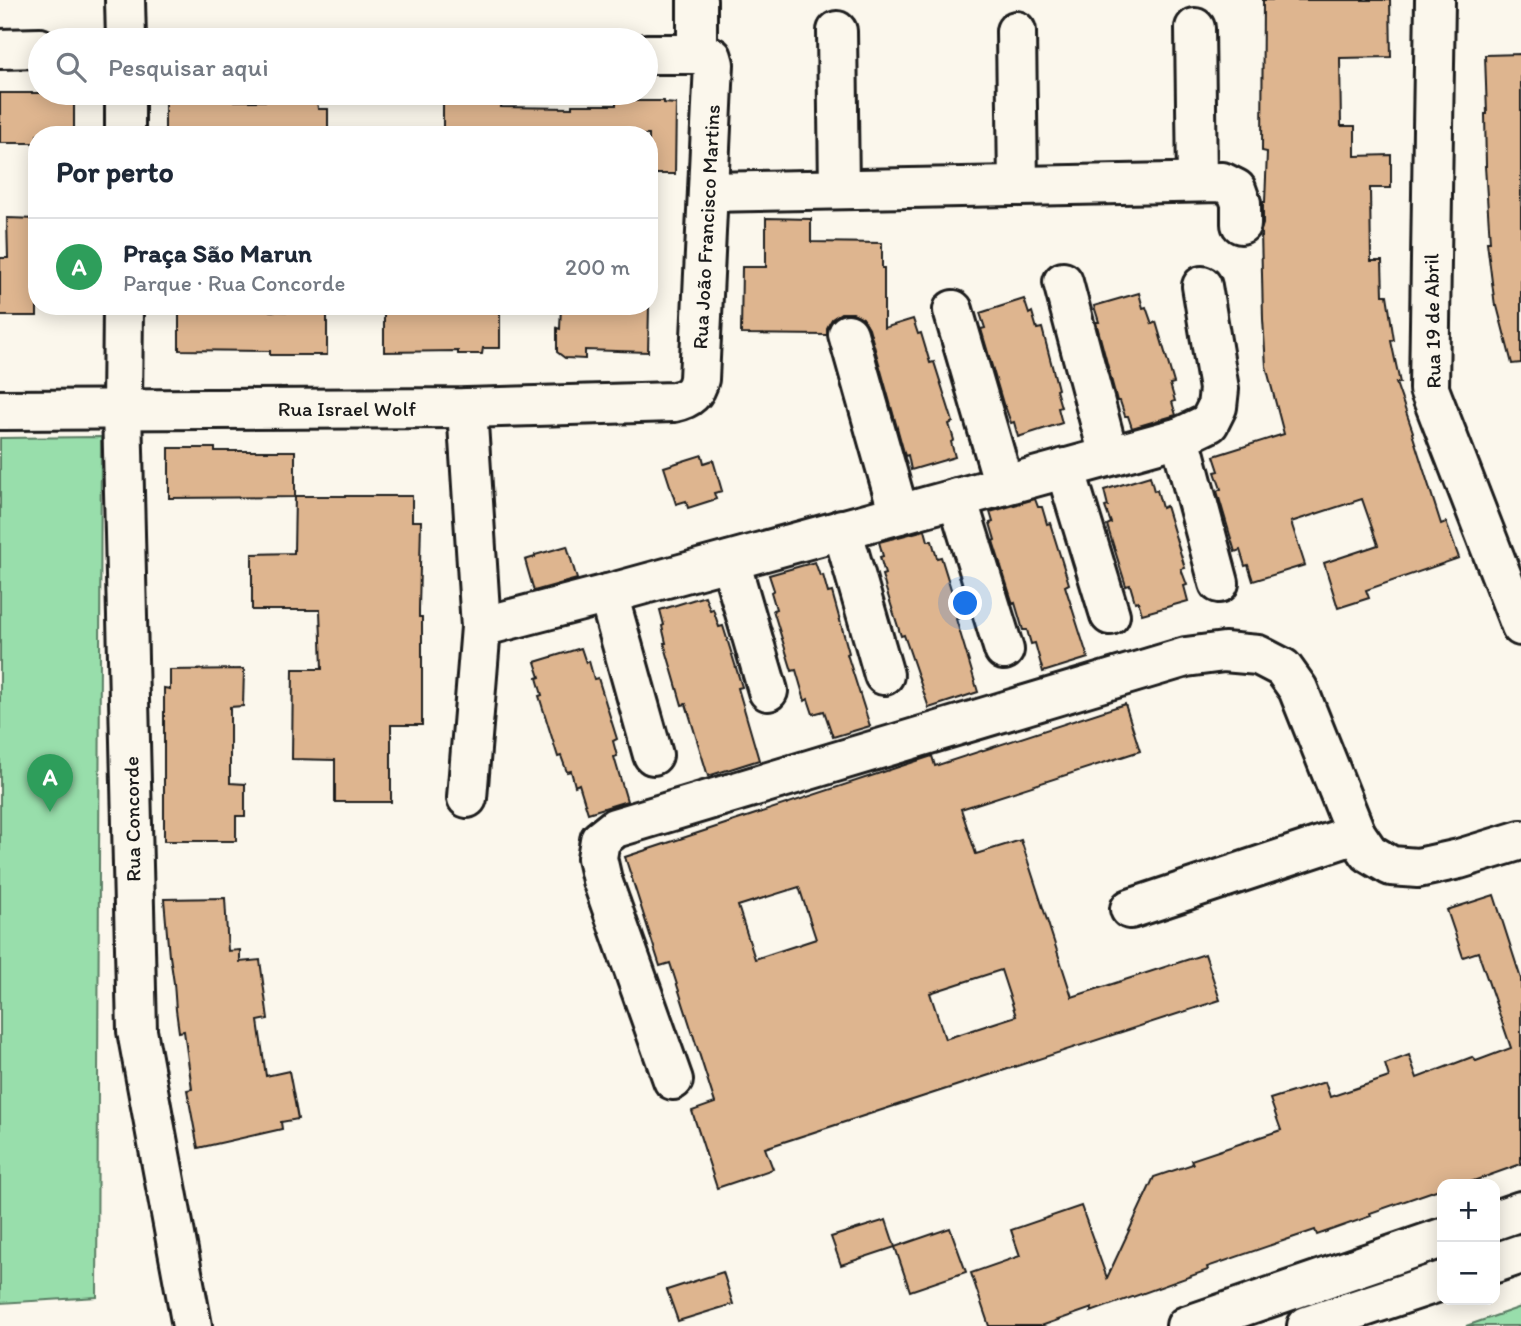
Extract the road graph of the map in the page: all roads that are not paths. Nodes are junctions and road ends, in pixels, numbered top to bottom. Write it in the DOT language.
graph roads {
  1 [pos="125,0"];
  2 [pos="696,0"];
  3 [pos="1434,0"];
  4 [pos="126,28"];
  5 [pos="1195,28"];
  6 [pos="837,31"];
  7 [pos="1016,31"];
  8 [pos="28,48"];
  9 [pos="0,49"];
  10 [pos="658,54"];
  11 [pos="704,56"];
  12 [pos="125,105"];
  13 [pos="125,126"];
  14 [pos="1197,182"];
  15 [pos="1018,186"];
  16 [pos="839,189"];
  17 [pos="708,192"];
  18 [pos="1241,224"];
  19 [pos="1063,282"];
  20 [pos="1202,286"];
  21 [pos="953,310"];
  22 [pos="123,315"];
  23 [pos="848,334"];
  24 [pos="692,395"];
  25 [pos="467,408"];
  26 [pos="122,409"];
  27 [pos="0,410"];
  28 [pos="1180,437"];
  29 [pos="1109,456"];
  30 [pos="1065,468"];
  31 [pos="1004,485"];
  32 [pos="957,498"];
  33 [pos="899,514"];
  34 [pos="842,529"];
  35 [pos="730,561"];
  36 [pos="1219,583"];
  37 [pos="608,594"];
  38 [pos="1110,615"];
  39 [pos="1521,626"];
  40 [pos="481,627"];
  41 [pos="1004,650"];
  42 [pos="884,675"];
  43 [pos="768,691"];
  44 [pos="653,755"];
  45 [pos="467,798"];
  46 [pos="1356,834"];
  47 [pos="1521,840"];
  48 [pos="1130,909"];
  49 [pos="673,1080"];
  50 [pos="1521,1211"];
  51 [pos="1500,1218"];
  52 [pos="1437,1240"];
  53 [pos="1521,1254"];
  54 [pos="1500,1261"];
  55 [pos="1437,1282"];
  56 [pos="192,1326"];
  57 [pos="1186,1326"];
  58 [pos="1307,1326"];
  1 -- 4 [label="street"];
  2 -- 11 [label="street, Rua João Francisco Martins"];
  3 -- 39 [label="street, Rua 19 de Abril"];
  5 -- 14 [label="street"];
  6 -- 16 [label="street"];
  7 -- 15 [label="street"];
  8 -- 9 [label="street"];
  10 -- 11 [label="street"];
  11 -- 17 [label="street, Rua João Francisco Martins"];
  12 -- 13 [label="street"];
  14 -- 15 [label="street"];
  14 -- 18 [label="street"];
  15 -- 16 [label="street"];
  16 -- 17 [label="street"];
  17 -- 24 [label="street, Rua João Francisco Martins"];
  19 -- 29 [label="street"];
  20 -- 28 [label="street"];
  21 -- 31 [label="street"];
  22 -- 26 [label="street, Rua Concorde"];
  23 -- 33 [label="street"];
  24 -- 25 [label="street, Rua Israel Wolf"];
  25 -- 26 [label="street, Rua Israel Wolf"];
  25 -- 40 [label="street"];
  26 -- 27 [label="street, Rua Israel Wolf"];
  26 -- 56 [label="street, Rua Concorde"];
  28 -- 29 [label="street"];
  28 -- 36 [label="street"];
  29 -- 30 [label="street"];
  30 -- 31 [label="street"];
  30 -- 38 [label="street"];
  31 -- 32 [label="street"];
  32 -- 33 [label="street"];
  32 -- 41 [label="street"];
  33 -- 34 [label="street"];
  34 -- 35 [label="street"];
  34 -- 42 [label="street"];
  35 -- 37 [label="street"];
  35 -- 43 [label="street"];
  37 -- 40 [label="street"];
  37 -- 44 [label="street"];
  40 -- 45 [label="street"];
  46 -- 47 [label="street"];
  46 -- 48 [label="street"];
  46 -- 49 [label="street"];
  50 -- 51 [label="street"];
  52 -- 57 [label="street"];
  53 -- 54 [label="street"];
  55 -- 58 [label="street"];
}
